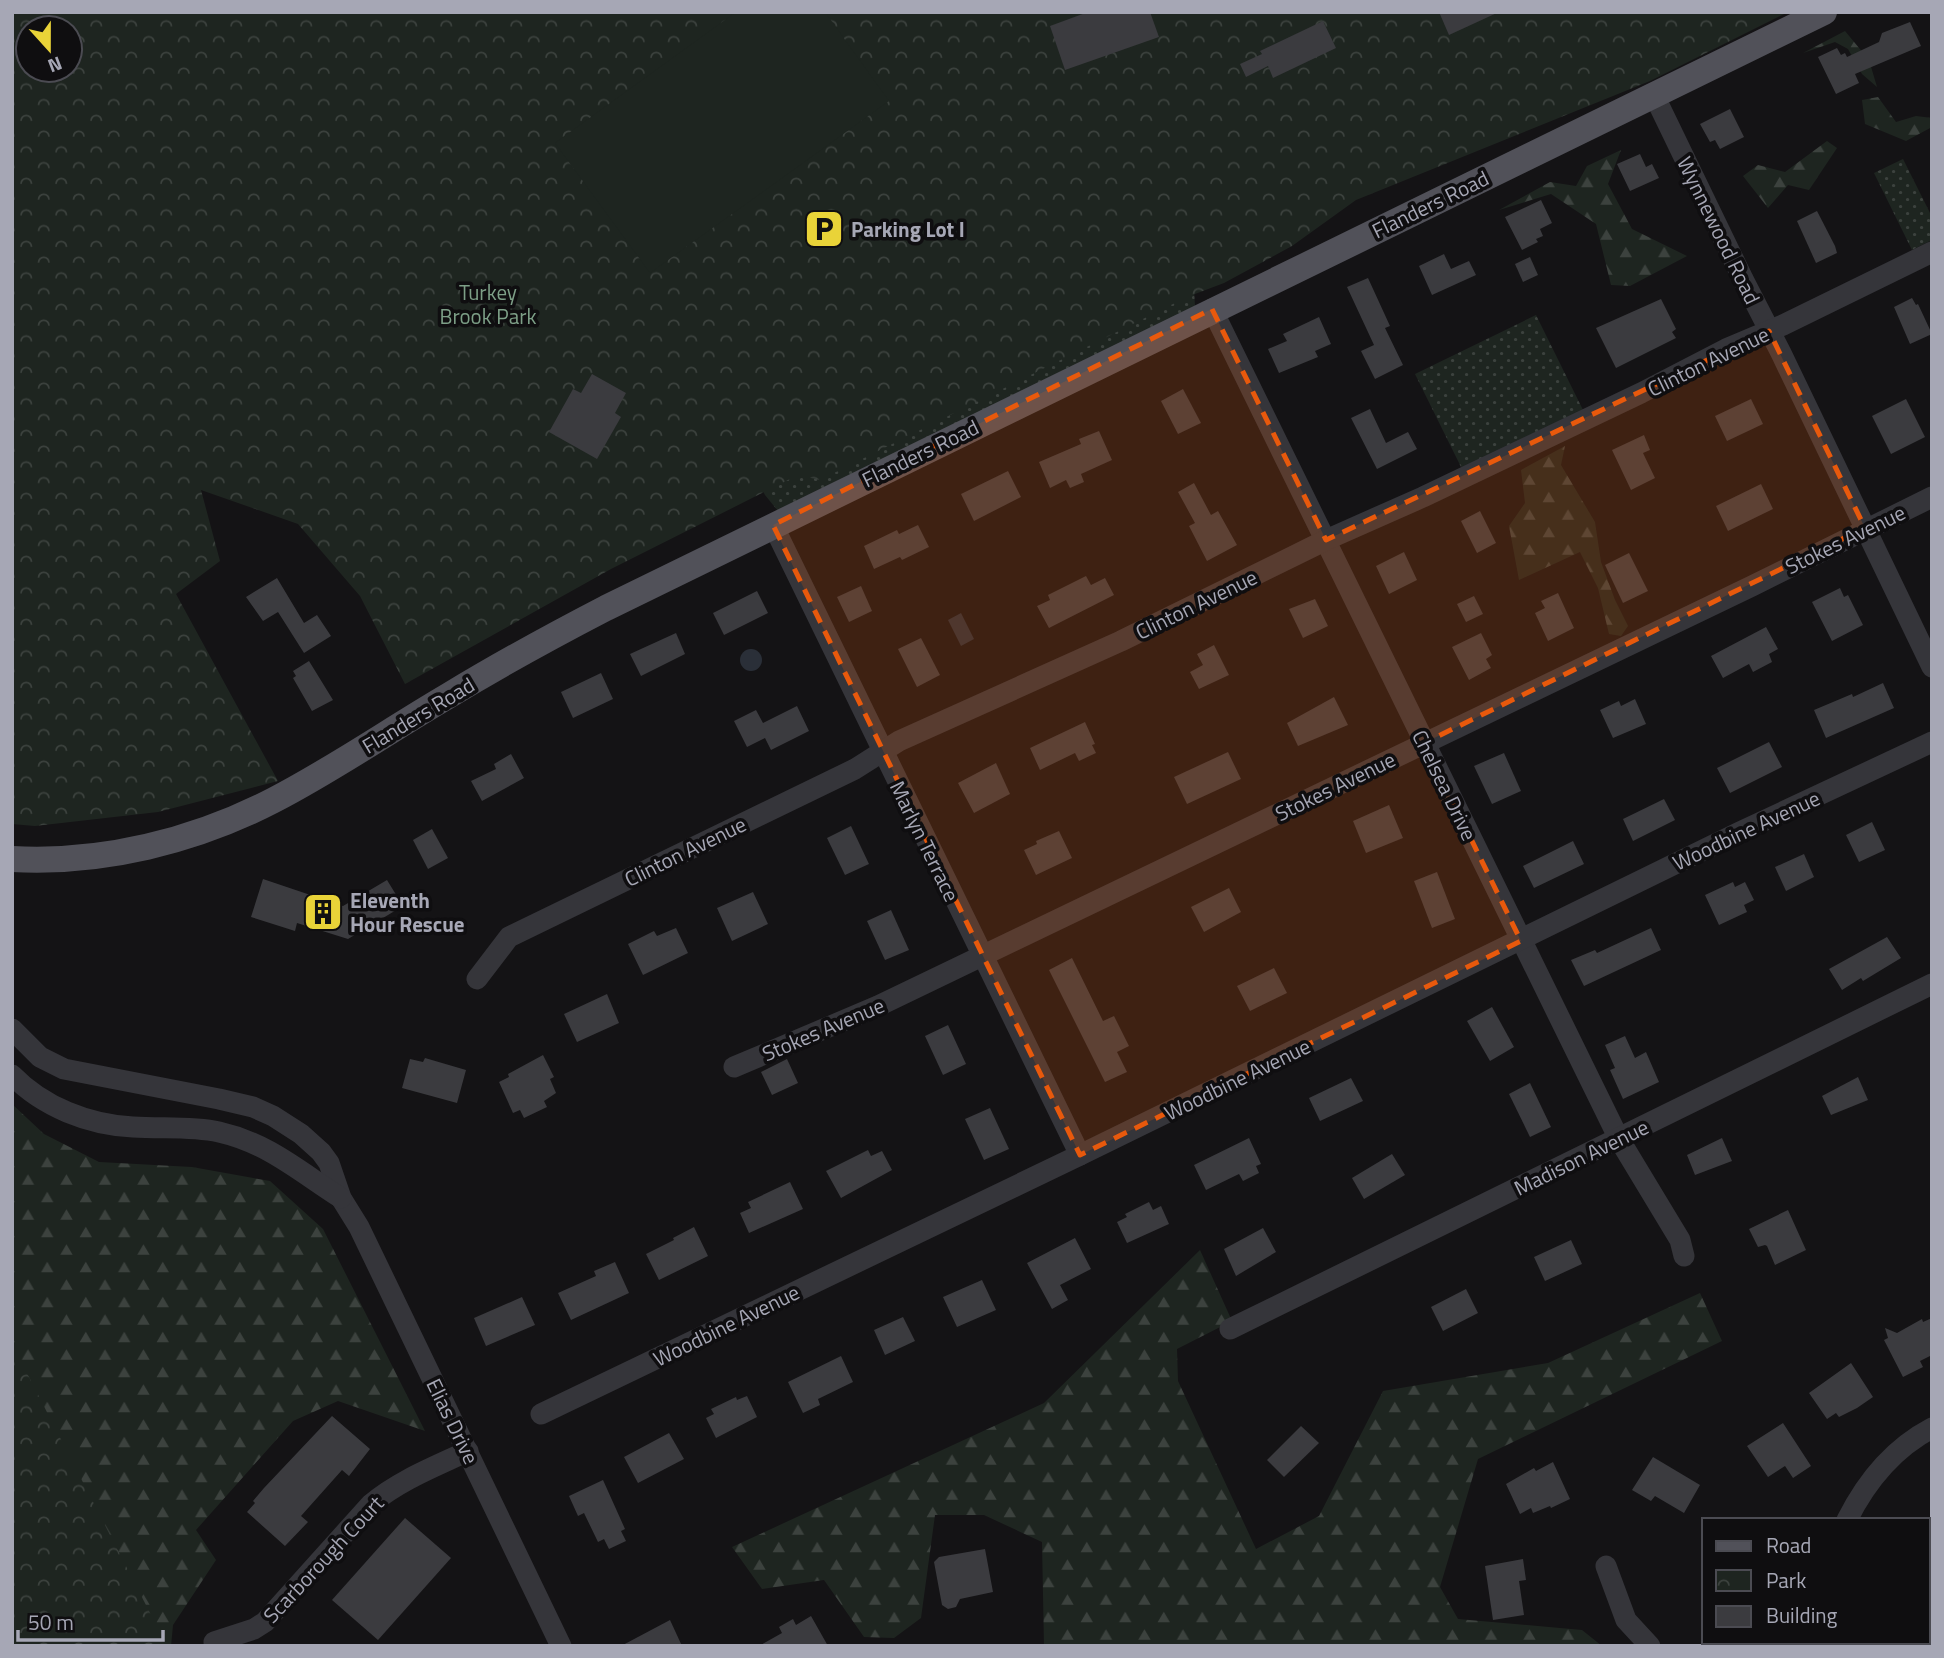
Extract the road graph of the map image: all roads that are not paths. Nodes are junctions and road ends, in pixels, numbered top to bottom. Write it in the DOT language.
graph roads {
  1 [pos="1824,12"];
  2 [pos="1654,95"];
  3 [pos="1932,252"];
  4 [pos="1212,309"];
  5 [pos="1769,331"];
  6 [pos="1932,497"];
  7 [pos="773,525"];
  8 [pos="1865,528"];
  9 [pos="1326,540"];
  10 [pos="1932,667"];
  11 [pos="1932,742"];
  12 [pos="1424,743"];
  13 [pos="882,752"];
  14 [pos="12,859"];
  15 [pos="1521,941"];
  16 [pos="981,955"];
  17 [pos="477,979"];
  18 [pos="1932,984"];
  19 [pos="12,1029"];
  20 [pos="734,1067"];
  21 [pos="12,1074"];
  22 [pos="1619,1139"];
  23 [pos="1080,1155"];
  24 [pos="341,1199"];
  25 [pos="1684,1255"];
  26 [pos="1230,1329"];
  27 [pos="541,1414"];
  28 [pos="1932,1428"];
  29 [pos="468,1451"];
  30 [pos="1848,1518"];
  31 [pos="1606,1566"];
  32 [pos="214,1642"];
  33 [pos="561,1646"];
  34 [pos="1650,1646"];
  1 -- 2 [label="main road, Flanders Road"];
  2 -- 4 [label="main road, Flanders Road"];
  2 -- 5 [label="street, Wynnewood Road"];
  3 -- 5 [label="street, Clinton Avenue"];
  4 -- 7 [label="main road, Flanders Road"];
  4 -- 9 [label="street, Chelsea Drive"];
  5 -- 8 [label="street, Wynnewood Road"];
  5 -- 9 [label="street, Clinton Avenue"];
  6 -- 8 [label="street, Stokes Avenue"];
  7 -- 13 [label="street, Marlyn Terrace"];
  7 -- 14 [label="main road, Flanders Road"];
  8 -- 10 [label="street, Wynnewood Road"];
  8 -- 12 [label="street, Stokes Avenue"];
  9 -- 12 [label="street, Chelsea Drive"];
  9 -- 13 [label="street, Clinton Avenue"];
  11 -- 15 [label="street, Woodbine Avenue"];
  12 -- 15 [label="street, Chelsea Drive"];
  12 -- 16 [label="street, Stokes Avenue"];
  13 -- 16 [label="street, Marlyn Terrace"];
  13 -- 17 [label="street, Clinton Avenue"];
  15 -- 22 [label="street, Chelsea Drive"];
  15 -- 23 [label="street, Woodbine Avenue"];
  16 -- 20 [label="street, Stokes Avenue"];
  16 -- 23 [label="street, Marlyn Terrace"];
  18 -- 22 [label="street, Madison Avenue"];
  19 -- 24 [label="street, Elias Drive"];
  21 -- 24 [label="street, Elias Drive"];
  22 -- 25 [label="street, Chelsea Drive"];
  22 -- 26 [label="street, Madison Avenue"];
  23 -- 27 [label="street, Woodbine Avenue"];
  24 -- 29 [label="street, Elias Drive"];
  28 -- 30 [label="street"];
  29 -- 32 [label="street, Scarborough Court"];
  29 -- 33 [label="street, Elias Drive"];
  31 -- 34 [label="street"];
}
